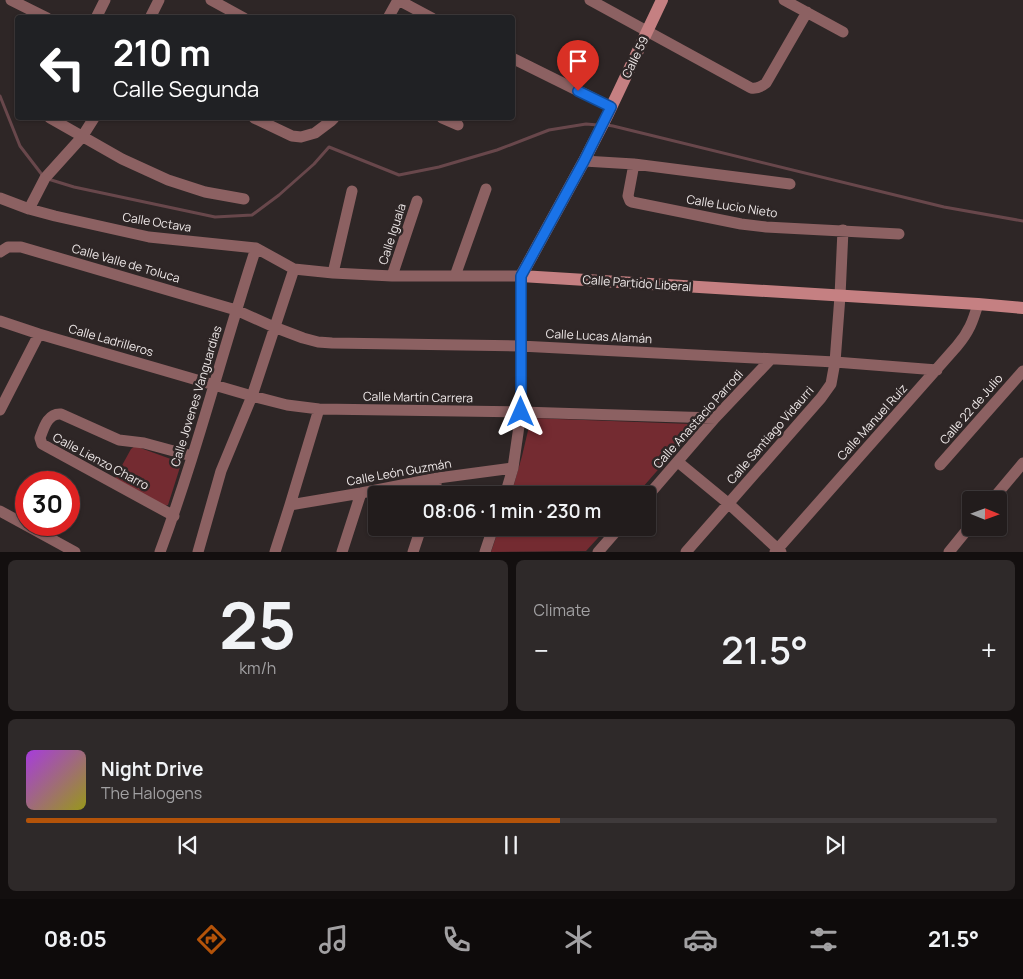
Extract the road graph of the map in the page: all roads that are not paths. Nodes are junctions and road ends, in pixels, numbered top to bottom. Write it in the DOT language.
graph roads {
  1 [pos="11,0"];
  2 [pos="105,0"];
  3 [pos="159,0"];
  4 [pos="211,0"];
  5 [pos="398,0"];
  6 [pos="590,0"];
  7 [pos="662,0"];
  8 [pos="791,1"];
  9 [pos="807,12"];
  10 [pos="41,15"];
  11 [pos="98,15"];
  12 [pos="152,15"];
  13 [pos="238,15"];
  14 [pos="390,15"];
  15 [pos="426,15"];
  16 [pos="647,31"];
  17 [pos="843,32"];
  18 [pos="515,60"];
  19 [pos="609,111"];
  20 [pos="53,120"];
  21 [pos="93,120"];
  22 [pos="258,120"];
  23 [pos="332,120"];
  24 [pos="447,120"];
  25 [pos="458,125"];
  26 [pos="82,137"];
  27 [pos="584,161"];
  28 [pos="634,164"];
  29 [pos="790,184"];
  30 [pos="486,189"];
  31 [pos="352,191"];
  32 [pos="0,198"];
  33 [pos="244,199"];
  34 [pos="417,201"];
  35 [pos="29,209"];
  36 [pos="843,230"];
  37 [pos="900,234"];
  38 [pos="256,248"];
  39 [pos="4,250"];
  40 [pos="294,269"];
  41 [pos="333,273"];
  42 [pos="392,276"];
  43 [pos="455,276"];
  44 [pos="521,276"];
  45 [pos="840,296"];
  46 [pos="978,304"];
  47 [pos="1023,308"];
  48 [pos="236,310"];
  49 [pos="0,321"];
  50 [pos="274,327"];
  51 [pos="39,334"];
  52 [pos="520,346"];
  53 [pos="771,359"];
  54 [pos="835,362"];
  55 [pos="937,370"];
  56 [pos="1023,371"];
  57 [pos="214,384"];
  58 [pos="252,396"];
  59 [pos="319,409"];
  60 [pos="0,410"];
  61 [pos="521,412"];
  62 [pos="715,418"];
  63 [pos="192,456"];
  64 [pos="678,462"];
  65 [pos="1023,463"];
  66 [pos="940,465"];
  67 [pos="513,468"];
  68 [pos="438,478"];
  69 [pos="435,486"];
  70 [pos="508,486"];
  71 [pos="656,487"];
  72 [pos="1000,491"];
  73 [pos="362,493"];
  74 [pos="728,504"];
  75 [pos="290,505"];
  76 [pos="0,511"];
  77 [pos="174,516"];
  78 [pos="418,536"];
  79 [pos="490,536"];
  80 [pos="612,536"];
  81 [pos="962,536"];
  82 [pos="778,550"];
  83 [pos="75,552"];
  84 [pos="160,552"];
  85 [pos="198,552"];
  86 [pos="275,552"];
  87 [pos="342,552"];
  88 [pos="413,552"];
  89 [pos="485,552"];
  90 [pos="598,552"];
  91 [pos="686,552"];
  92 [pos="949,552"];
  1 -- 10 [label="street"];
  2 -- 11 [label="street"];
  3 -- 12 [label="street"];
  4 -- 13 [label="street"];
  5 -- 14 [label="street"];
  5 -- 15 [label="street"];
  6 -- 16 [label="street"];
  7 -- 16 [label="street, Calle 59"];
  8 -- 9 [label="street"];
  9 -- 16 [label="street"];
  9 -- 17 [label="street"];
  16 -- 19 [label="street, Calle 59"];
  18 -- 19 [label="street"];
  19 -- 27 [label="street, Calle 59"];
  20 -- 26 [label="street"];
  21 -- 26 [label="street"];
  22 -- 23 [label="street"];
  24 -- 25 [label="street"];
  26 -- 33 [label="street"];
  26 -- 35 [label="street"];
  27 -- 28 [label="street"];
  27 -- 44 [label="street, Calle 59"];
  28 -- 29 [label="street"];
  28 -- 36 [label="street, Calle Lucio Nieto"];
  30 -- 43 [label="street"];
  31 -- 41 [label="street"];
  32 -- 35 [label="street, Calle Octava"];
  34 -- 42 [label="street, Calle Iguala"];
  35 -- 38 [label="street, Calle Octava"];
  36 -- 37 [label="street, Calle Lucio Nieto"];
  36 -- 45 [label="street, Calle Santiago Vidaurri"];
  38 -- 40 [label="street, Calle Partido Liberal"];
  38 -- 48 [label="street, Calle Jovenes Vanguardias"];
  39 -- 48 [label="street, Calle Valle de Toluca"];
  40 -- 41 [label="street, Calle Partido Liberal"];
  40 -- 50 [label="street"];
  41 -- 42 [label="street, Calle Partido Liberal"];
  42 -- 43 [label="street, Calle Partido Liberal"];
  43 -- 44 [label="street, Calle Partido Liberal"];
  44 -- 45 [label="street, Calle Partido Liberal"];
  44 -- 52 [label="street"];
  45 -- 46 [label="street, Calle Partido Liberal"];
  45 -- 54 [label="street, Calle Santiago Vidaurri"];
  46 -- 47 [label="street, Calle Partido Liberal"];
  46 -- 55 [label="street, Calle Manuel Ruíz"];
  48 -- 50 [label="street, Calle Lucas Alamán"];
  48 -- 57 [label="street, Calle Jovenes Vanguardias"];
  49 -- 51 [label="street, Calle Ladrilleros"];
  50 -- 52 [label="street, Calle Lucas Alamán"];
  50 -- 58 [label="street"];
  51 -- 57 [label="street, Calle Ladrilleros"];
  51 -- 60 [label="street"];
  52 -- 53 [label="street, Calle Lucas Alamán"];
  52 -- 61 [label="street"];
  53 -- 54 [label="street, Calle Lucas Alamán"];
  53 -- 62 [label="street, Calle Anastacio Parrodi"];
  54 -- 55 [label="street, Calle Lucas Alamán"];
  54 -- 74 [label="street, Calle Santiago Vidaurri"];
  55 -- 82 [label="street, Calle Manuel Ruíz"];
  56 -- 66 [label="street, Calle 22 de Julio"];
  57 -- 58 [label="street, Calle Martín Carrera"];
  57 -- 63 [label="street, Calle Jovenes Vanguardias"];
  58 -- 59 [label="street, Calle Martín Carrera"];
  58 -- 85 [label="street"];
  59 -- 61 [label="street, Calle Martín Carrera"];
  59 -- 75 [label="street"];
  61 -- 62 [label="street, Calle Martín Carrera"];
  61 -- 67 [label="street"];
  62 -- 64 [label="street, Calle Anastacio Parrodi"];
  63 -- 77 [label="street, Calle Jovenes Vanguardias"];
  63 -- 77 [label="street, Calle Lienzo Charro"];
  64 -- 71 [label="street, Calle Anastacio Parrodi"];
  64 -- 74 [label="street"];
  65 -- 72 [label="street"];
  67 -- 68 [label="street, Calle León Guzmán"];
  67 -- 70 [label="street"];
  68 -- 69 [label="street"];
  68 -- 73 [label="street, Calle León Guzmán"];
  73 -- 75 [label="street, Calle León Guzmán"];
  73 -- 87 [label="street"];
  74 -- 82 [label="street"];
  74 -- 91 [label="street, Calle Santiago Vidaurri"];
  75 -- 86 [label="street"];
  76 -- 83 [label="street"];
  77 -- 84 [label="street, Calle Jovenes Vanguardias"];
  78 -- 88 [label="street"];
  79 -- 89 [label="street"];
  80 -- 90 [label="street"];
  81 -- 92 [label="street"];
}
